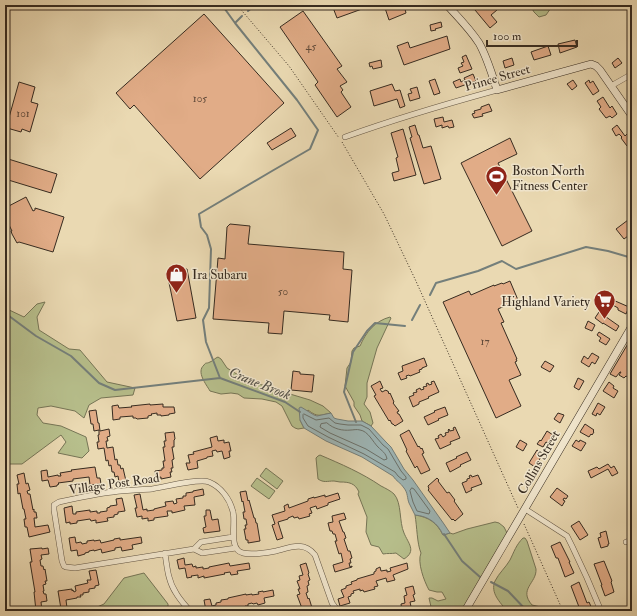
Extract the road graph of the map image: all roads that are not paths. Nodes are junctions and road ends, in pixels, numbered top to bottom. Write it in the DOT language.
graph roads {
  1 [pos="447,5"];
  2 [pos="632,74"];
  3 [pos="611,86"];
  4 [pos="496,90"];
  5 [pos="632,116"];
  6 [pos="345,137"];
  7 [pos="631,329"];
  8 [pos="525,509"];
  9 [pos="233,537"];
  10 [pos="632,540"];
  11 [pos="626,542"];
  12 [pos="236,548"];
  13 [pos="194,549"];
  14 [pos="165,553"];
  15 [pos="190,611"];
  16 [pos="338,611"];
  17 [pos="466,611"];
  18 [pos="601,611"];
  1 -- 4 [label="main road"];
  2 -- 3 [label="street"];
  3 -- 4 [label="main road, Prince Street"];
  3 -- 5 [label="main road, Prince Street"];
  4 -- 6 [label="street, Prince Street"];
  7 -- 8 [label="main road, Collins Street"];
  8 -- 17 [label="main road, Collins Street"];
  8 -- 18 [label="street"];
  9 -- 12 [label="street, Village Post Road"];
  9 -- 13 [label="street, Village Post Road"];
  9 -- 14 [label="street, Village Post Road"];
  10 -- 11 [label="street"];
  12 -- 13 [label="street, Village Post Road"];
  12 -- 16 [label="street, Village Post Road"];
  13 -- 14 [label="street, Village Post Road"];
  14 -- 15 [label="street"];
}
